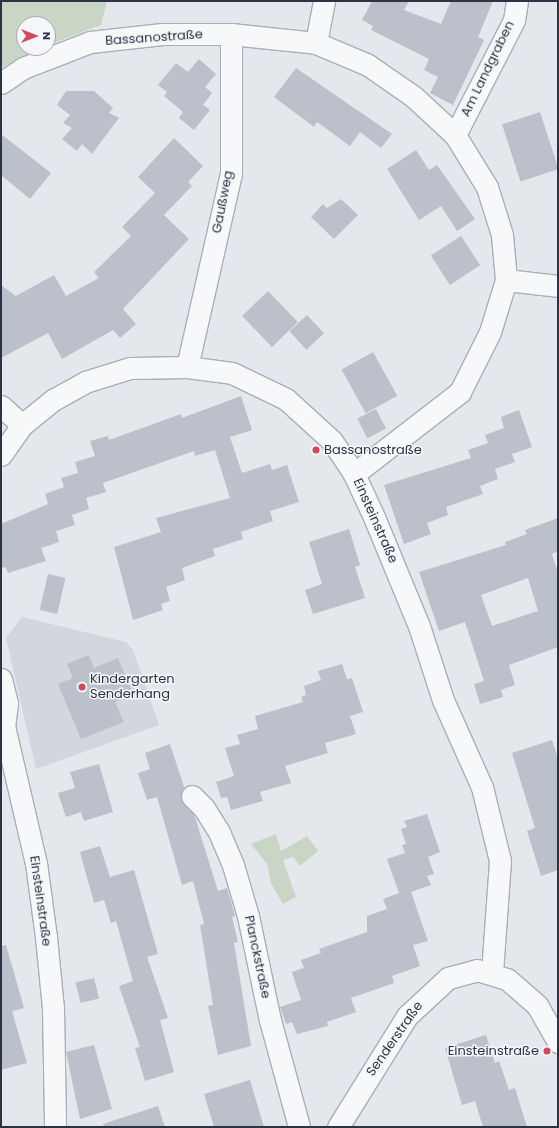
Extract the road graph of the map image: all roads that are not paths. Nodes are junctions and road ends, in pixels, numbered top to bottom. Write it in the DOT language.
graph roads {
  1 [pos="324,1"];
  2 [pos="517,1"];
  3 [pos="231,34"];
  4 [pos="316,43"];
  5 [pos="1,83"];
  6 [pos="455,135"];
  7 [pos="506,280"];
  8 [pos="558,286"];
  9 [pos="187,367"];
  10 [pos="1,406"];
  11 [pos="22,425"];
  12 [pos="1,455"];
  13 [pos="354,474"];
  14 [pos="1,678"];
  15 [pos="192,796"];
  16 [pos="492,973"];
  17 [pos="558,1042"];
  18 [pos="55,1127"];
  19 [pos="299,1127"];
  20 [pos="338,1127"];
  1 -- 4 [label="street"];
  2 -- 6 [label="street, Am Landgraben"];
  3 -- 4 [label="street, Bassanostraße"];
  3 -- 5 [label="street, Bassanostraße"];
  3 -- 9 [label="street, Gaußweg"];
  4 -- 6 [label="street, Bassanostraße"];
  6 -- 7 [label="street, Bassanostraße"];
  7 -- 8 [label="street"];
  7 -- 13 [label="street, Bassanostraße"];
  9 -- 11 [label="street, Einsteinstraße"];
  9 -- 13 [label="street, Einsteinstraße"];
  10 -- 11 [label="street"];
  11 -- 12 [label="street, Einsteinstraße"];
  13 -- 16 [label="street, Einsteinstraße"];
  14 -- 18 [label="street, Einsteinstraße"];
  15 -- 19 [label="street, Planckstraße"];
  16 -- 17 [label="street, Senderstraße"];
  16 -- 20 [label="street, Senderstraße"];
}
